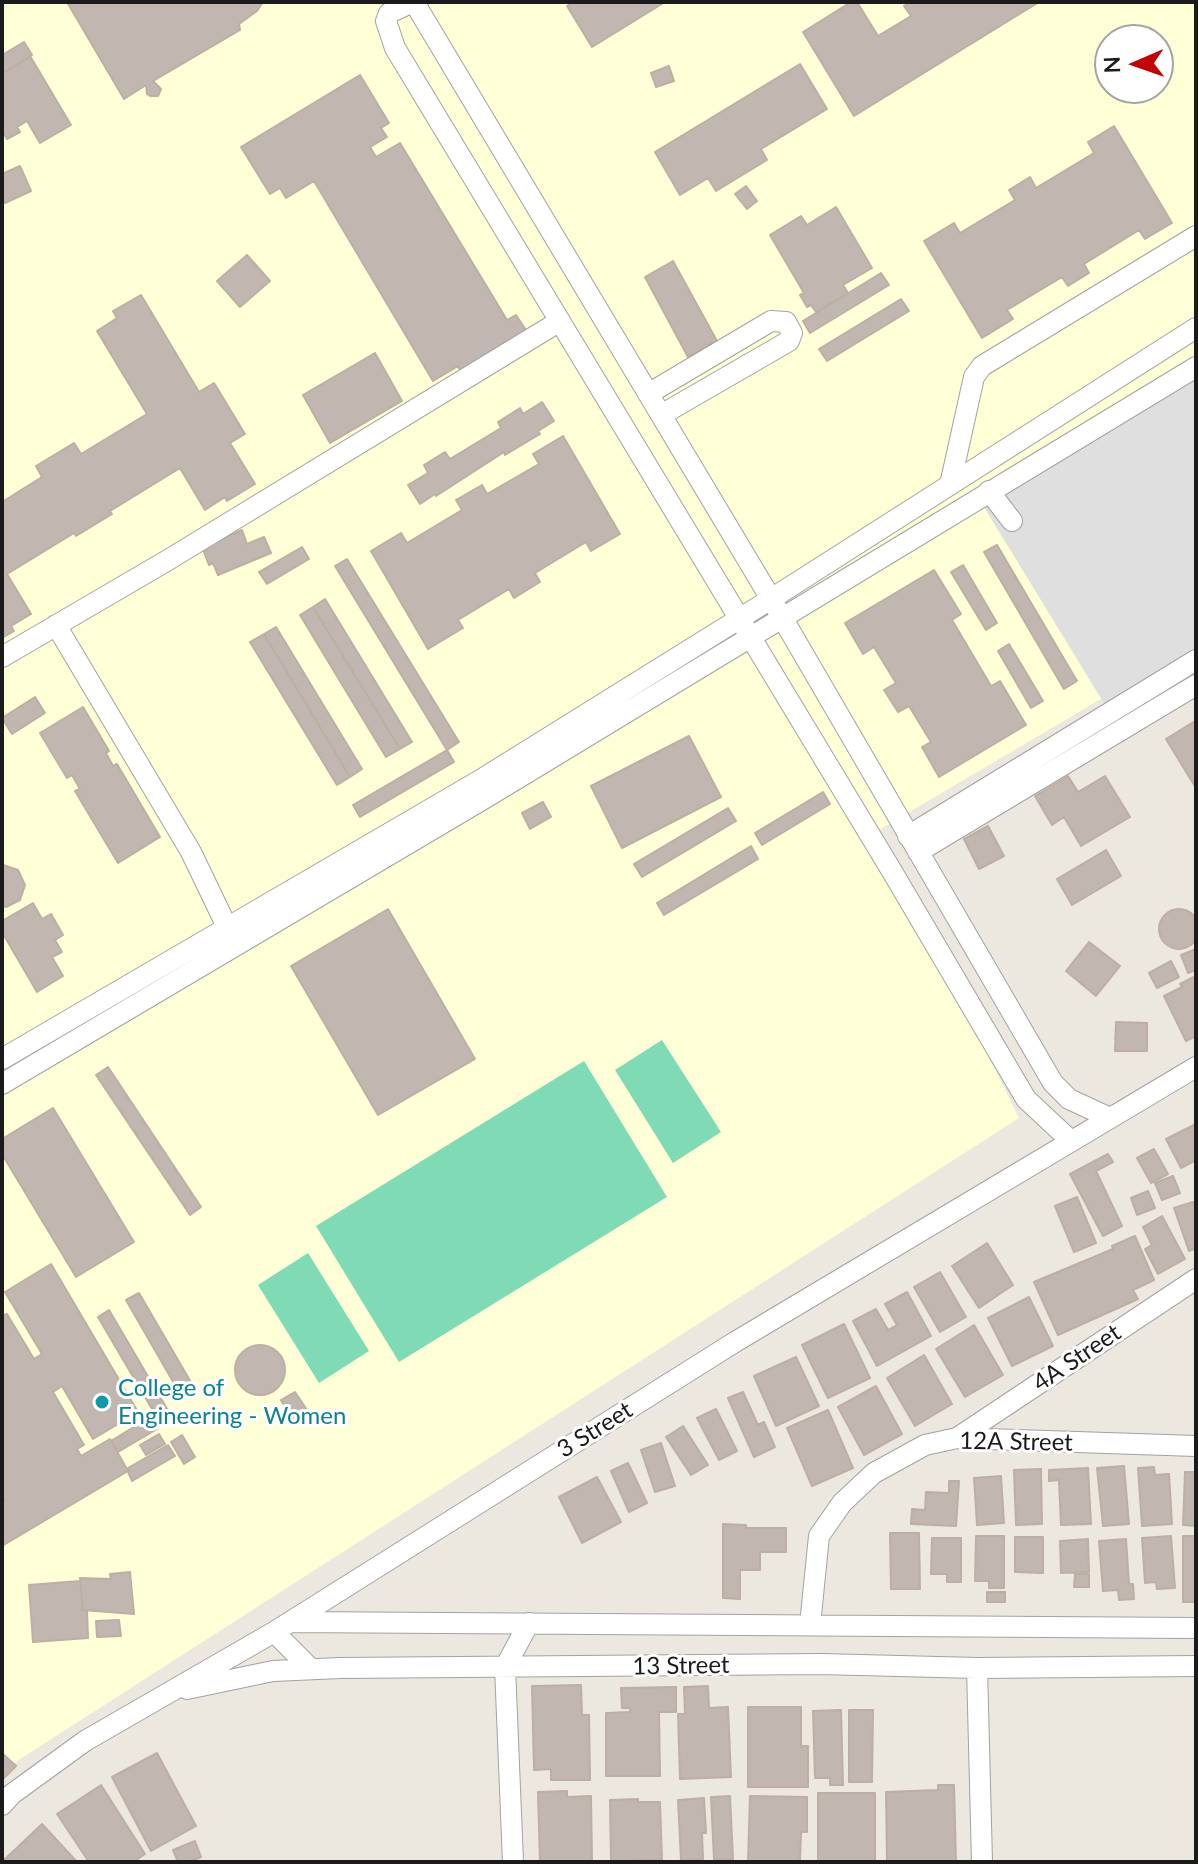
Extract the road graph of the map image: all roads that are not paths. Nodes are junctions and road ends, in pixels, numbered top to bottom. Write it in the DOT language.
graph roads {
  1 [pos="414,2"];
  2 [pos="1196,236"];
  3 [pos="560,321"];
  4 [pos="1196,328"];
  5 [pos="1196,367"];
  6 [pos="1196,379"];
  7 [pos="1160,388"];
  8 [pos="648,394"];
  9 [pos="661,415"];
  10 [pos="950,485"];
  11 [pos="989,491"];
  12 [pos="1012,521"];
  13 [pos="771,599"];
  14 [pos="740,619"];
  15 [pos="783,619"];
  16 [pos="59,630"];
  17 [pos="750,639"];
  18 [pos="2,657"];
  19 [pos="1196,660"];
  20 [pos="1196,685"];
  21 [pos="879,785"];
  22 [pos="482,790"];
  23 [pos="850,802"];
  24 [pos="913,844"];
  25 [pos="234,923"];
  26 [pos="251,938"];
  27 [pos="976,951"];
  28 [pos="950,969"];
  29 [pos="2,1059"];
  30 [pos="1193,1075"];
  31 [pos="1053,1083"];
  32 [pos="2,1084"];
  33 [pos="1026,1099"];
  34 [pos="1110,1118"];
  35 [pos="1071,1141"];
  36 [pos="1196,1279"];
  37 [pos="957,1438"];
  38 [pos="1196,1446"];
  39 [pos="529,1623"];
  40 [pos="810,1625"];
  41 [pos="282,1627"];
  42 [pos="1196,1628"];
  43 [pos="1196,1666"];
  44 [pos="505,1667"];
  45 [pos="977,1668"];
  46 [pos="311,1669"];
  47 [pos="168,1693"];
  48 [pos="2,1805"];
  49 [pos="513,1862"];
  50 [pos="982,1862"];
  1 -- 3 [label="street"];
  1 -- 8 [label="street"];
  2 -- 10 [label="street"];
  3 -- 14 [label="street"];
  3 -- 16 [label="street"];
  4 -- 10 [label="street"];
  5 -- 7 [label="street"];
  6 -- 7 [label="street"];
  7 -- 11 [label="street"];
  8 -- 9 [label="street"];
  8 -- 9 [label="street"];
  9 -- 13 [label="street"];
  10 -- 13 [label="street"];
  11 -- 12 [label="street"];
  11 -- 15 [label="street"];
  13 -- 14 [label="street"];
  13 -- 15 [label="street"];
  14 -- 17 [label="street"];
  14 -- 22 [label="street"];
  15 -- 17 [label="street"];
  15 -- 21 [label="street"];
  16 -- 18 [label="street"];
  16 -- 25 [label="street"];
  17 -- 22 [label="street"];
  17 -- 23 [label="street"];
  19 -- 24 [label="street"];
  20 -- 24 [label="street"];
  21 -- 23 [label="street"];
  21 -- 24 [label="street"];
  22 -- 25 [label="street"];
  22 -- 26 [label="street"];
  23 -- 28 [label="street"];
  24 -- 27 [label="street"];
  25 -- 26 [label="street"];
  25 -- 29 [label="street"];
  26 -- 32 [label="street"];
  27 -- 28 [label="street"];
  27 -- 31 [label="street"];
  28 -- 33 [label="street"];
  30 -- 34 [label="street, 3 Street"];
  31 -- 33 [label="street"];
  31 -- 34 [label="street"];
  33 -- 35 [label="street"];
  34 -- 35 [label="street, 3 Street"];
  35 -- 41 [label="street, 3 Street"];
  36 -- 37 [label="street, 4A Street"];
  37 -- 38 [label="street, 12A Street"];
  37 -- 40 [label="street, 12A Street"];
  39 -- 40 [label="street, 13 Street"];
  39 -- 41 [label="street, 13 Street"];
  39 -- 44 [label="street"];
  40 -- 42 [label="street, 13 Street"];
  41 -- 46 [label="street"];
  41 -- 47 [label="street, 3 Street"];
  43 -- 45 [label="street, 13 Street"];
  44 -- 45 [label="street, 13 Street"];
  44 -- 46 [label="street, 13 Street"];
  44 -- 49 [label="street"];
  45 -- 50 [label="street"];
  46 -- 47 [label="street, 13 Street"];
  47 -- 48 [label="street, 3 Street"];
}
